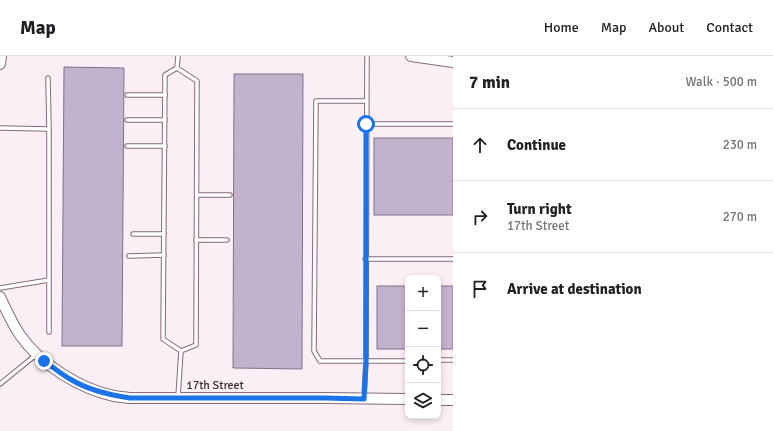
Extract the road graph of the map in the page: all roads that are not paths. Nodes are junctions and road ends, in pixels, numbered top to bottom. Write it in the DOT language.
graph roads {
  1 [pos="1,56"];
  2 [pos="178,56"];
  3 [pos="367,56"];
  4 [pos="411,56"];
  5 [pos="453,62"];
  6 [pos="0,64"];
  7 [pos="177,68"];
  8 [pos="48,78"];
  9 [pos="127,95"];
  10 [pos="165,95"];
  11 [pos="366,101"];
  12 [pos="127,120"];
  13 [pos="165,120"];
  14 [pos="366,124"];
  15 [pos="453,124"];
  16 [pos="0,128"];
  17 [pos="49,128"];
  18 [pos="127,146"];
  19 [pos="165,146"];
  20 [pos="230,195"];
  21 [pos="197,196"];
  22 [pos="132,234"];
  23 [pos="164,234"];
  24 [pos="196,240"];
  25 [pos="227,240"];
  26 [pos="164,255"];
  27 [pos="129,256"];
  28 [pos="366,259"];
  29 [pos="453,259"];
  30 [pos="48,280"];
  31 [pos="0,288"];
  32 [pos="0,297"];
  33 [pos="49,332"];
  34 [pos="181,351"];
  35 [pos="36,353"];
  36 [pos="405,360"];
  37 [pos="441,360"];
  38 [pos="453,360"];
  39 [pos="366,361"];
  40 [pos="0,384"];
  41 [pos="178,399"];
  42 [pos="364,399"];
  43 [pos="405,400"];
  44 [pos="441,400"];
  45 [pos="453,400"];
  1 -- 6 [label="street"];
  2 -- 7 [label="lane"];
  3 -- 11 [label="lane"];
  4 -- 5 [label="street"];
  7 -- 10 [label="lane"];
  7 -- 21 [label="lane"];
  8 -- 17 [label="lane"];
  9 -- 10 [label="lane"];
  10 -- 13 [label="lane"];
  11 -- 14 [label="lane"];
  11 -- 39 [label="lane"];
  12 -- 13 [label="lane"];
  13 -- 19 [label="lane"];
  14 -- 15 [label="lane"];
  14 -- 28 [label="lane"];
  16 -- 17 [label="lane"];
  17 -- 30 [label="lane"];
  18 -- 19 [label="lane"];
  19 -- 23 [label="lane"];
  20 -- 21 [label="lane"];
  21 -- 24 [label="lane"];
  22 -- 23 [label="lane"];
  23 -- 26 [label="lane"];
  24 -- 25 [label="lane"];
  24 -- 34 [label="lane"];
  26 -- 27 [label="lane"];
  26 -- 34 [label="lane"];
  28 -- 29 [label="lane"];
  28 -- 39 [label="lane"];
  30 -- 31 [label="lane"];
  30 -- 33 [label="lane"];
  32 -- 35 [label="street, 17th Street"];
  34 -- 41 [label="lane"];
  35 -- 40 [label="lane"];
  35 -- 41 [label="street, 17th Street"];
  36 -- 39 [label="lane"];
  37 -- 38 [label="lane"];
  39 -- 42 [label="lane"];
  41 -- 42 [label="street, 17th Street"];
  42 -- 43 [label="street, 17th Street"];
  44 -- 45 [label="street"];
}
